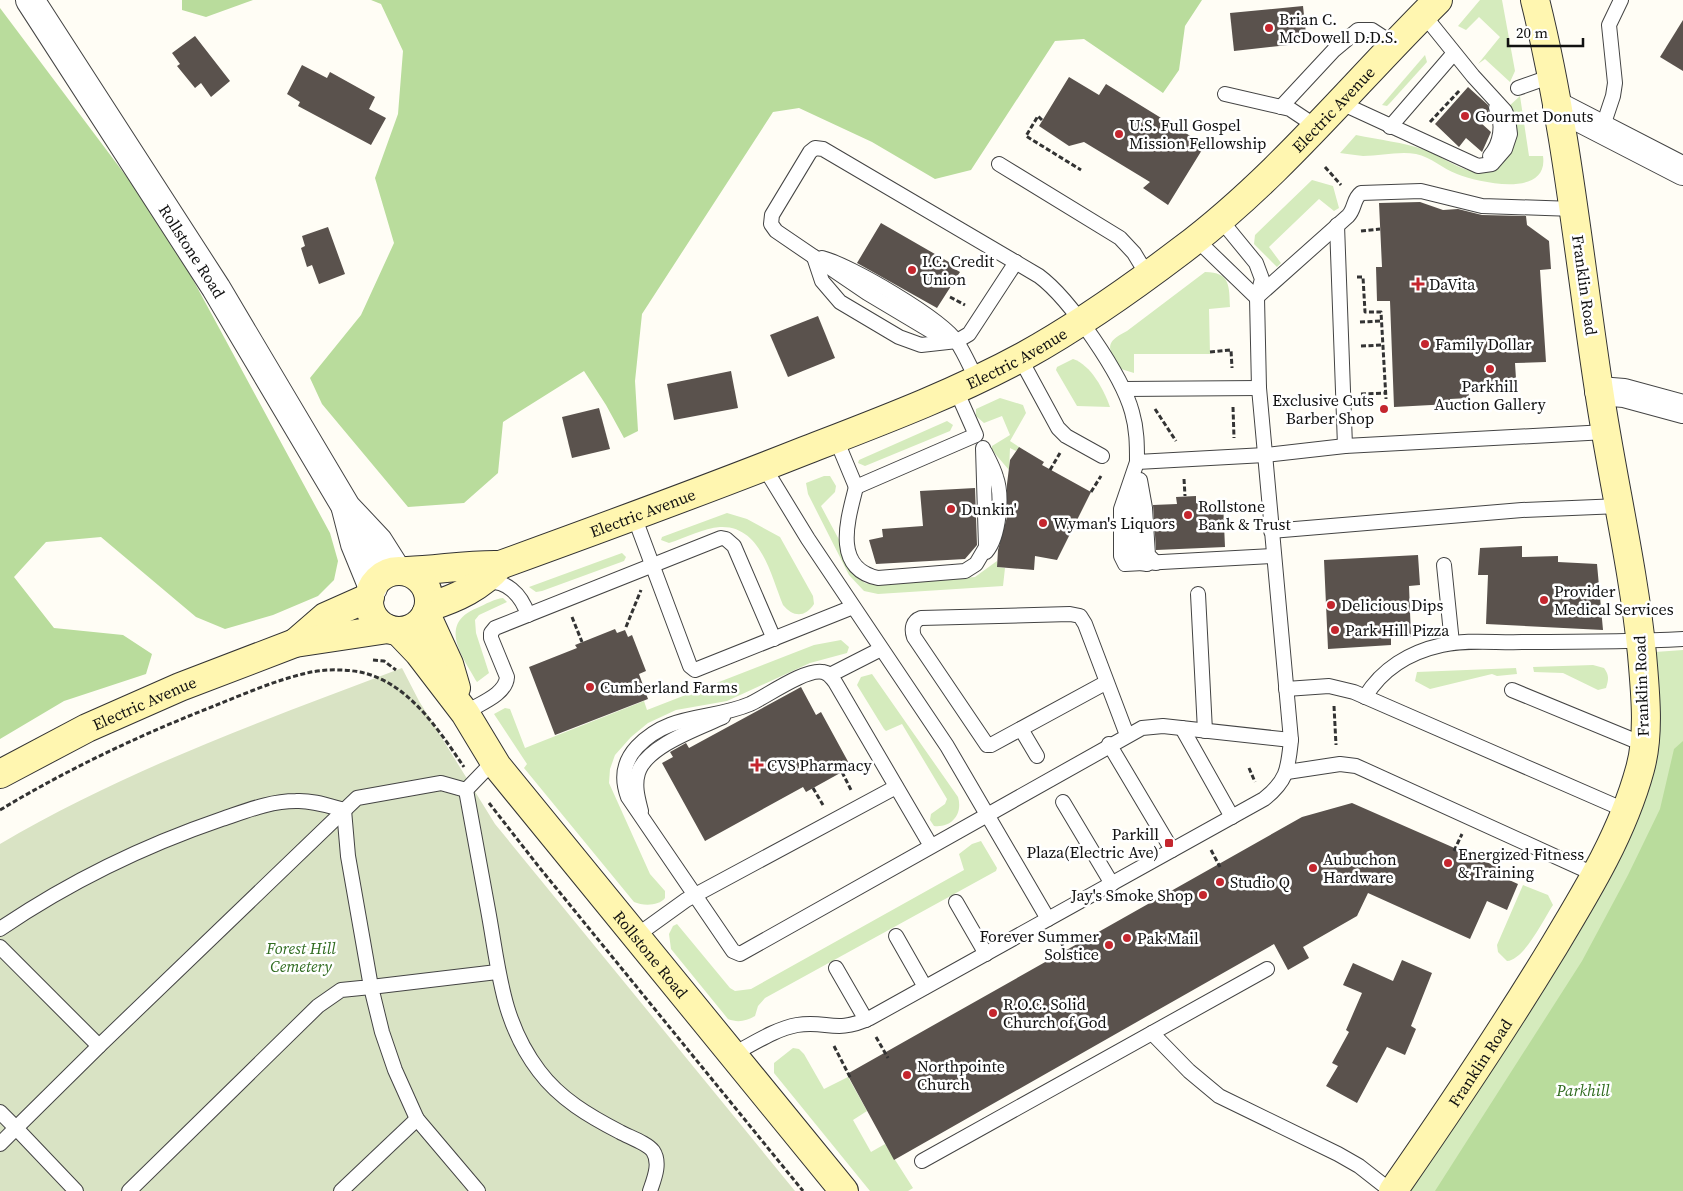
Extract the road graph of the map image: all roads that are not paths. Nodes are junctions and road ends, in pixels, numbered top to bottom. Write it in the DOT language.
graph roads {
  1 [pos="30,0"];
  2 [pos="1535,0"];
  3 [pos="1621,0"];
  4 [pos="1430,7"];
  5 [pos="1394,46"];
  6 [pos="1454,53"];
  7 [pos="1552,76"];
  8 [pos="1518,88"];
  9 [pos="1225,94"];
  10 [pos="1341,103"];
  11 [pos="1557,106"];
  12 [pos="1281,107"];
  13 [pos="1390,126"];
  14 [pos="1317,127"];
  15 [pos="1602,129"];
  16 [pos="999,164"];
  17 [pos="1683,171"];
  18 [pos="1574,209"];
  19 [pos="1220,219"];
  20 [pos="1337,225"];
  21 [pos="1196,239"];
  22 [pos="814,256"];
  23 [pos="1016,262"];
  24 [pos="1148,276"];
  25 [pos="1257,298"];
  26 [pos="1081,321"];
  27 [pos="957,341"];
  28 [pos="1020,358"];
  29 [pos="966,385"];
  30 [pos="1259,388"];
  31 [pos="1124,390"];
  32 [pos="1599,391"];
  33 [pos="1683,409"];
  34 [pos="1606,432"];
  35 [pos="976,435"];
  36 [pos="836,439"];
  37 [pos="1345,446"];
  38 [pos="1265,455"];
  39 [pos="1102,456"];
  40 [pos="1137,462"];
  41 [pos="764,467"];
  42 [pos="856,487"];
  43 [pos="1620,506"];
  44 [pos="346,507"];
  45 [pos="634,516"];
  46 [pos="1272,531"];
  47 [pos="1274,556"];
  48 [pos="1152,564"];
  49 [pos="1444,565"];
  50 [pos="651,566"];
  51 [pos="402,571"];
  52 [pos="491,573"];
  53 [pos="371,592"];
  54 [pos="1198,594"];
  55 [pos="853,607"];
  56 [pos="428,611"];
  57 [pos="528,615"];
  58 [pos="393,630"];
  59 [pos="774,639"];
  60 [pos="1683,639"];
  61 [pos="295,642"];
  62 [pos="1640,642"];
  63 [pos="1452,643"];
  64 [pos="881,649"];
  65 [pos="830,675"];
  66 [pos="1107,682"];
  67 [pos="1286,689"];
  68 [pos="1512,690"];
  69 [pos="1365,697"];
  70 [pos="464,713"];
  71 [pos="1182,728"];
  72 [pos="1020,729"];
  73 [pos="1205,731"];
  74 [pos="1127,735"];
  75 [pos="1291,740"];
  76 [pos="1110,744"];
  77 [pos="1644,744"];
  78 [pos="1037,756"];
  79 [pos="494,761"];
  80 [pos="1287,772"];
  81 [pos="0,774"];
  82 [pos="470,786"];
  83 [pos="896,787"];
  84 [pos="1063,802"];
  85 [pos="344,810"];
  86 [pos="1626,810"];
  87 [pos="987,814"];
  88 [pos="1232,817"];
  89 [pos="931,846"];
  90 [pos="1172,850"];
  91 [pos="1596,875"];
  92 [pos="1112,884"];
  93 [pos="694,896"];
  94 [pos="956,902"];
  95 [pos="1048,919"];
  96 [pos="0,929"];
  97 [pos="636,936"];
  98 [pos="896,936"];
  99 [pos="0,947"];
  100 [pos="986,954"];
  101 [pos="836,968"];
  102 [pos="1267,969"];
  103 [pos="497,972"];
  104 [pos="371,987"];
  105 [pos="926,987"];
  106 [pos="866,1020"];
  107 [pos="1152,1032"];
  108 [pos="98,1046"];
  109 [pos="733,1054"];
  110 [pos="0,1112"];
  111 [pos="417,1120"];
  112 [pos="16,1128"];
  113 [pos="0,1144"];
  114 [pos="922,1161"];
  115 [pos="76,1191"];
  116 [pos="129,1191"];
  117 [pos="341,1191"];
  118 [pos="478,1191"];
  119 [pos="650,1191"];
  120 [pos="844,1191"];
  121 [pos="1392,1191"];
  1 -- 44 [label="street, Rollstone Road"];
  2 -- 7 [label="main road, Franklin Road"];
  3 -- 15 [label="lane"];
  4 -- 5 [label="main road, Electric Avenue"];
  4 -- 6 [label="lane"];
  5 -- 10 [label="main road, Electric Avenue"];
  5 -- 12 [label="lane"];
  6 -- 13 [label="lane"];
  6 -- 13 [label="lane"];
  7 -- 8 [label="lane"];
  7 -- 11 [label="main road, Franklin Road"];
  9 -- 12 [label="lane"];
  10 -- 13 [label="lane"];
  10 -- 14 [label="main road, Electric Avenue"];
  11 -- 15 [label="street"];
  11 -- 18 [label="main road, Franklin Road"];
  12 -- 14 [label="lane"];
  14 -- 19 [label="main road, Electric Avenue"];
  15 -- 17 [label="street"];
  16 -- 24 [label="lane"];
  18 -- 20 [label="lane"];
  18 -- 32 [label="main road, Franklin Road"];
  19 -- 21 [label="main road, Electric Avenue"];
  19 -- 25 [label="lane"];
  20 -- 25 [label="lane"];
  20 -- 37 [label="lane"];
  21 -- 24 [label="main road, Electric Avenue"];
  21 -- 25 [label="lane"];
  22 -- 23 [label="lane"];
  22 -- 27 [label="lane"];
  22 -- 27 [label="lane"];
  23 -- 26 [label="lane"];
  23 -- 27 [label="lane"];
  24 -- 26 [label="main road, Electric Avenue"];
  25 -- 30 [label="lane"];
  26 -- 28 [label="main road, Electric Avenue"];
  26 -- 31 [label="lane"];
  27 -- 29 [label="lane"];
  28 -- 29 [label="main road, Electric Avenue"];
  28 -- 39 [label="lane"];
  29 -- 35 [label="lane"];
  29 -- 36 [label="main road, Electric Avenue"];
  30 -- 31 [label="lane"];
  30 -- 38 [label="lane"];
  31 -- 40 [label="lane"];
  32 -- 33 [label="street"];
  32 -- 34 [label="main road, Franklin Road"];
  34 -- 37 [label="lane"];
  34 -- 43 [label="main road, Franklin Road"];
  35 -- 42 [label="lane"];
  35 -- 42 [label="lane"];
  36 -- 41 [label="main road, Electric Avenue"];
  36 -- 42 [label="lane"];
  37 -- 38 [label="lane"];
  38 -- 40 [label="lane"];
  38 -- 46 [label="lane"];
  40 -- 48 [label="lane"];
  40 -- 48 [label="lane"];
  41 -- 45 [label="main road, Electric Avenue"];
  41 -- 55 [label="lane"];
  43 -- 46 [label="lane"];
  43 -- 62 [label="main road, Franklin Road"];
  44 -- 51 [label="street, Rollstone Road"];
  44 -- 53 [label="street, Rollstone Road"];
  45 -- 50 [label="lane"];
  45 -- 52 [label="main road, Electric Avenue"];
  46 -- 47 [label="lane"];
  47 -- 48 [label="lane"];
  47 -- 67 [label="lane"];
  49 -- 63 [label="lane"];
  50 -- 57 [label="lane"];
  50 -- 59 [label="lane"];
  50 -- 59 [label="lane"];
  51 -- 52 [label="main road, Electric Avenue"];
  51 -- 53 [label="main road"];
  51 -- 56 [label="main road"];
  52 -- 56 [label="main road, Electric Avenue"];
  52 -- 57 [label="lane"];
  53 -- 58 [label="main road"];
  53 -- 61 [label="main road, Electric Avenue"];
  54 -- 73 [label="lane"];
  55 -- 59 [label="lane"];
  55 -- 64 [label="lane"];
  56 -- 58 [label="main road"];
  56 -- 70 [label="main road, Rollstone Road"];
  57 -- 70 [label="lane"];
  58 -- 61 [label="main road, Electric Avenue"];
  58 -- 70 [label="main road, Rollstone Road"];
  60 -- 62 [label="lane"];
  61 -- 81 [label="main road, Electric Avenue"];
  62 -- 63 [label="lane"];
  62 -- 77 [label="main road, Franklin Road"];
  63 -- 69 [label="lane"];
  64 -- 65 [label="lane"];
  64 -- 87 [label="lane"];
  65 -- 83 [label="lane"];
  65 -- 93 [label="lane"];
  66 -- 72 [label="lane"];
  66 -- 72 [label="lane"];
  66 -- 74 [label="lane"];
  67 -- 69 [label="lane"];
  67 -- 75 [label="lane"];
  68 -- 77 [label="lane"];
  69 -- 86 [label="lane"];
  70 -- 79 [label="main road, Rollstone Road"];
  71 -- 73 [label="lane"];
  71 -- 74 [label="lane"];
  71 -- 88 [label="lane"];
  72 -- 78 [label="lane"];
  73 -- 75 [label="lane"];
  74 -- 76 [label="lane"];
  75 -- 80 [label="lane"];
  76 -- 87 [label="lane"];
  76 -- 90 [label="lane"];
  77 -- 86 [label="main road, Franklin Road"];
  79 -- 82 [label="lane"];
  79 -- 97 [label="main road, Rollstone Road"];
  80 -- 88 [label="lane"];
  80 -- 91 [label="lane"];
  82 -- 85 [label="lane"];
  82 -- 103 [label="lane"];
  83 -- 89 [label="lane"];
  83 -- 93 [label="lane"];
  84 -- 92 [label="lane"];
  85 -- 96 [label="lane"];
  85 -- 104 [label="lane"];
  85 -- 108 [label="lane"];
  86 -- 91 [label="main road, Franklin Road"];
  87 -- 89 [label="lane"];
  87 -- 95 [label="lane"];
  88 -- 90 [label="lane"];
  89 -- 93 [label="lane"];
  90 -- 92 [label="lane"];
  91 -- 121 [label="main road, Franklin Road"];
  92 -- 95 [label="lane"];
  93 -- 97 [label="lane"];
  94 -- 100 [label="lane"];
  95 -- 100 [label="lane"];
  97 -- 109 [label="main road, Rollstone Road"];
  98 -- 105 [label="lane"];
  99 -- 108 [label="lane"];
  100 -- 105 [label="lane"];
  101 -- 106 [label="lane"];
  102 -- 107 [label="lane"];
  103 -- 104 [label="lane"];
  103 -- 119 [label="lane"];
  104 -- 111 [label="lane"];
  104 -- 116 [label="lane"];
  105 -- 106 [label="lane"];
  106 -- 109 [label="lane"];
  107 -- 114 [label="lane"];
  107 -- 121 [label="lane"];
  108 -- 112 [label="lane"];
  109 -- 120 [label="main road, Rollstone Road"];
  110 -- 112 [label="lane"];
  111 -- 117 [label="lane"];
  111 -- 118 [label="lane"];
  112 -- 113 [label="lane"];
  112 -- 115 [label="lane"];
}
